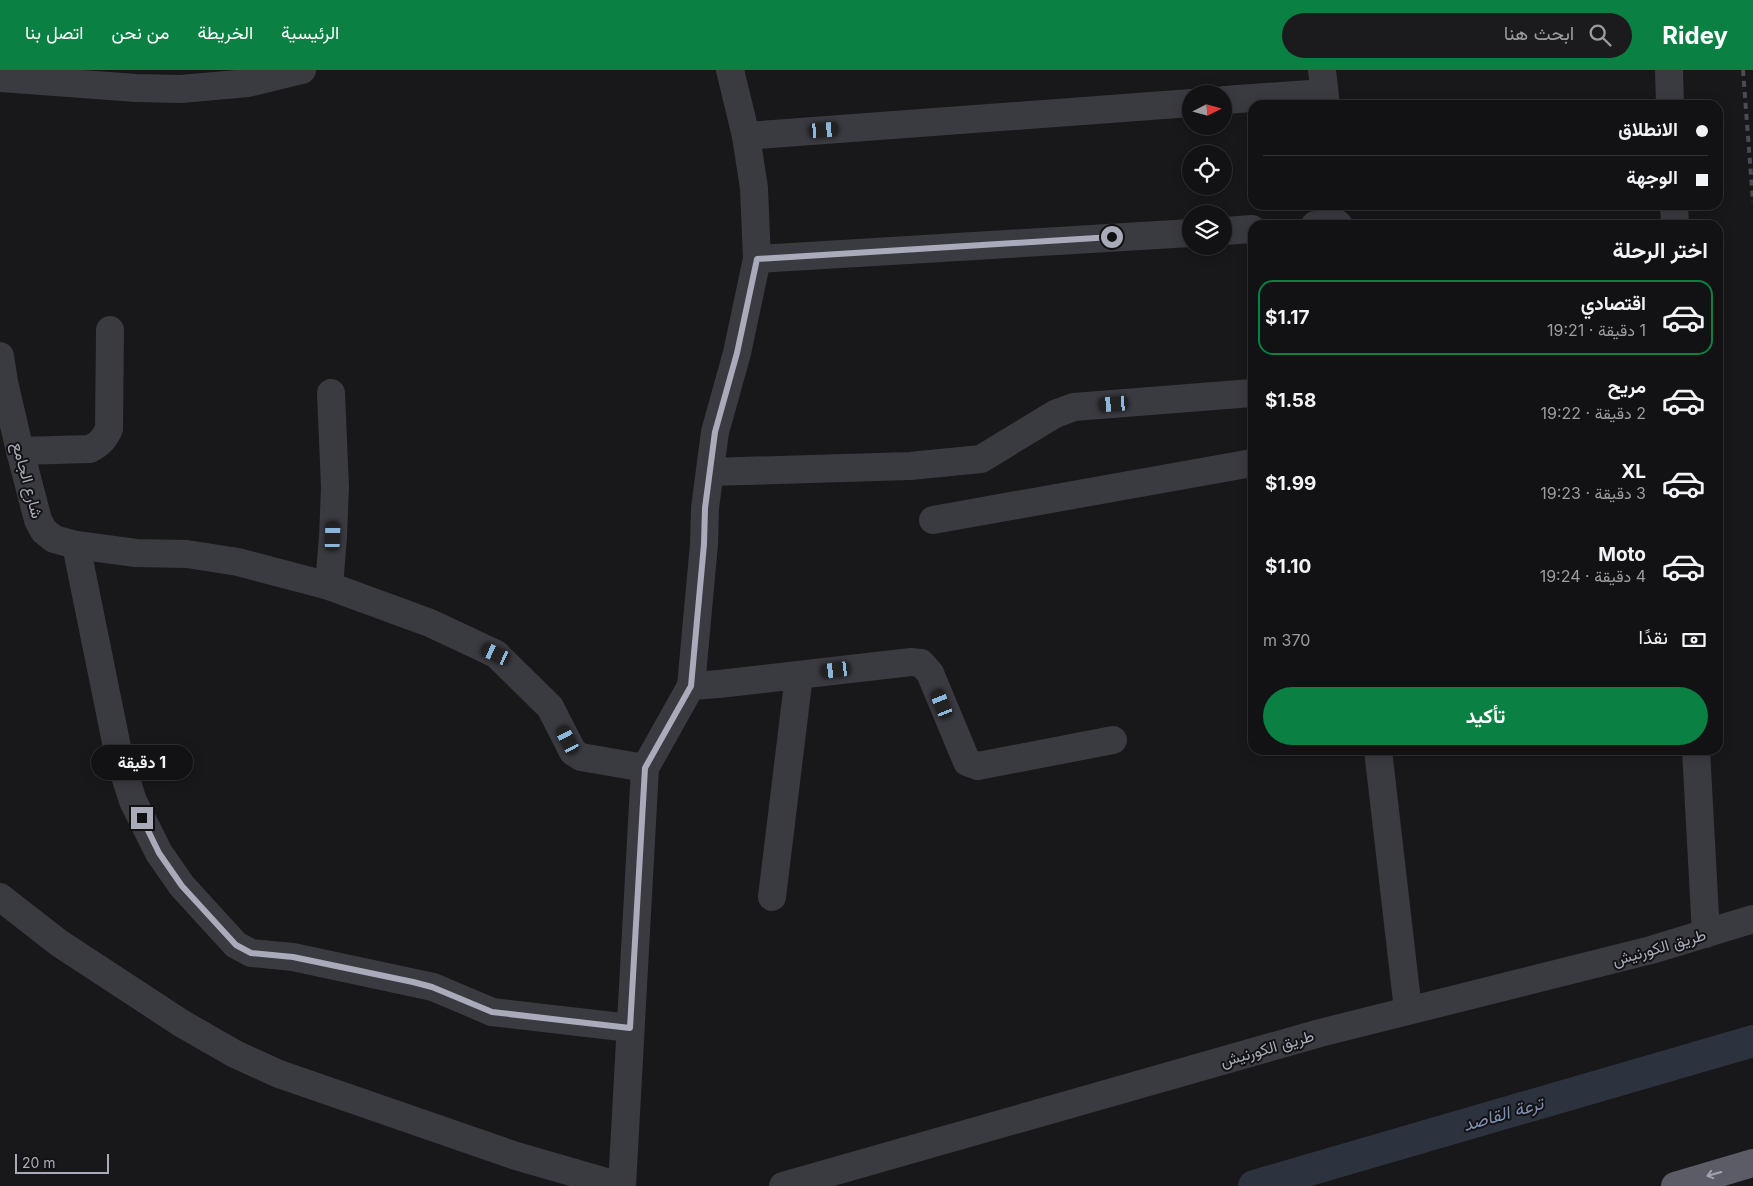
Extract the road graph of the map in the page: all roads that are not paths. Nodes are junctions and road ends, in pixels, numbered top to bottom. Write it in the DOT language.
graph roads {
  1 [pos="302,70"];
  2 [pos="730,70"];
  3 [pos="1669,70"];
  4 [pos="0,78"];
  5 [pos="1324,89"];
  6 [pos="1232,99"];
  7 [pos="1670,100"];
  8 [pos="1182,104"];
  9 [pos="746,136"];
  10 [pos="1248,229"];
  11 [pos="1232,230"];
  12 [pos="1182,233"];
  13 [pos="757,259"];
  14 [pos="110,330"];
  15 [pos="0,356"];
  16 [pos="331,393"];
  17 [pos="1248,394"];
  18 [pos="20,451"];
  19 [pos="1248,464"];
  20 [pos="710,472"];
  21 [pos="933,520"];
  22 [pos="65,542"];
  23 [pos="329,586"];
  24 [pos="799,675"];
  25 [pos="691,686"];
  26 [pos="1113,740"];
  27 [pos="1379,755"];
  28 [pos="1696,755"];
  29 [pos="645,768"];
  30 [pos="0,897"];
  31 [pos="772,897"];
  32 [pos="1753,919"];
  33 [pos="1706,934"];
  34 [pos="1408,1010"];
  35 [pos="630,1028"];
  36 [pos="1753,1163"];
  37 [pos="621,1186"];
  38 [pos="783,1186"];
  39 [pos="1675,1186"];
  1 -- 4 [label="street"];
  2 -- 9 [label="street"];
  3 -- 7 [label="street"];
  5 -- 6 [label="street"];
  8 -- 9 [label="street"];
  9 -- 13 [label="street"];
  10 -- 11 [label="street"];
  12 -- 13 [label="street"];
  13 -- 20 [label="street"];
  14 -- 18 [label="street"];
  15 -- 18 [label="street, شارع الجامع"];
  16 -- 23 [label="street"];
  17 -- 20 [label="street"];
  18 -- 22 [label="street, شارع الجامع"];
  19 -- 21 [label="street"];
  20 -- 25 [label="street"];
  22 -- 23 [label="street"];
  22 -- 35 [label="street"];
  23 -- 29 [label="street"];
  24 -- 25 [label="street"];
  24 -- 26 [label="street"];
  24 -- 31 [label="street"];
  25 -- 29 [label="street"];
  27 -- 34 [label="street"];
  28 -- 33 [label="street"];
  29 -- 35 [label="street"];
  30 -- 37 [label="street"];
  32 -- 33 [label="street, طريق الكورنيش"];
  33 -- 34 [label="street, طريق الكورنيش"];
  34 -- 38 [label="street, طريق الكورنيش"];
  35 -- 37 [label="street"];
  36 -- 39 [label="highway, one-way"];
}
